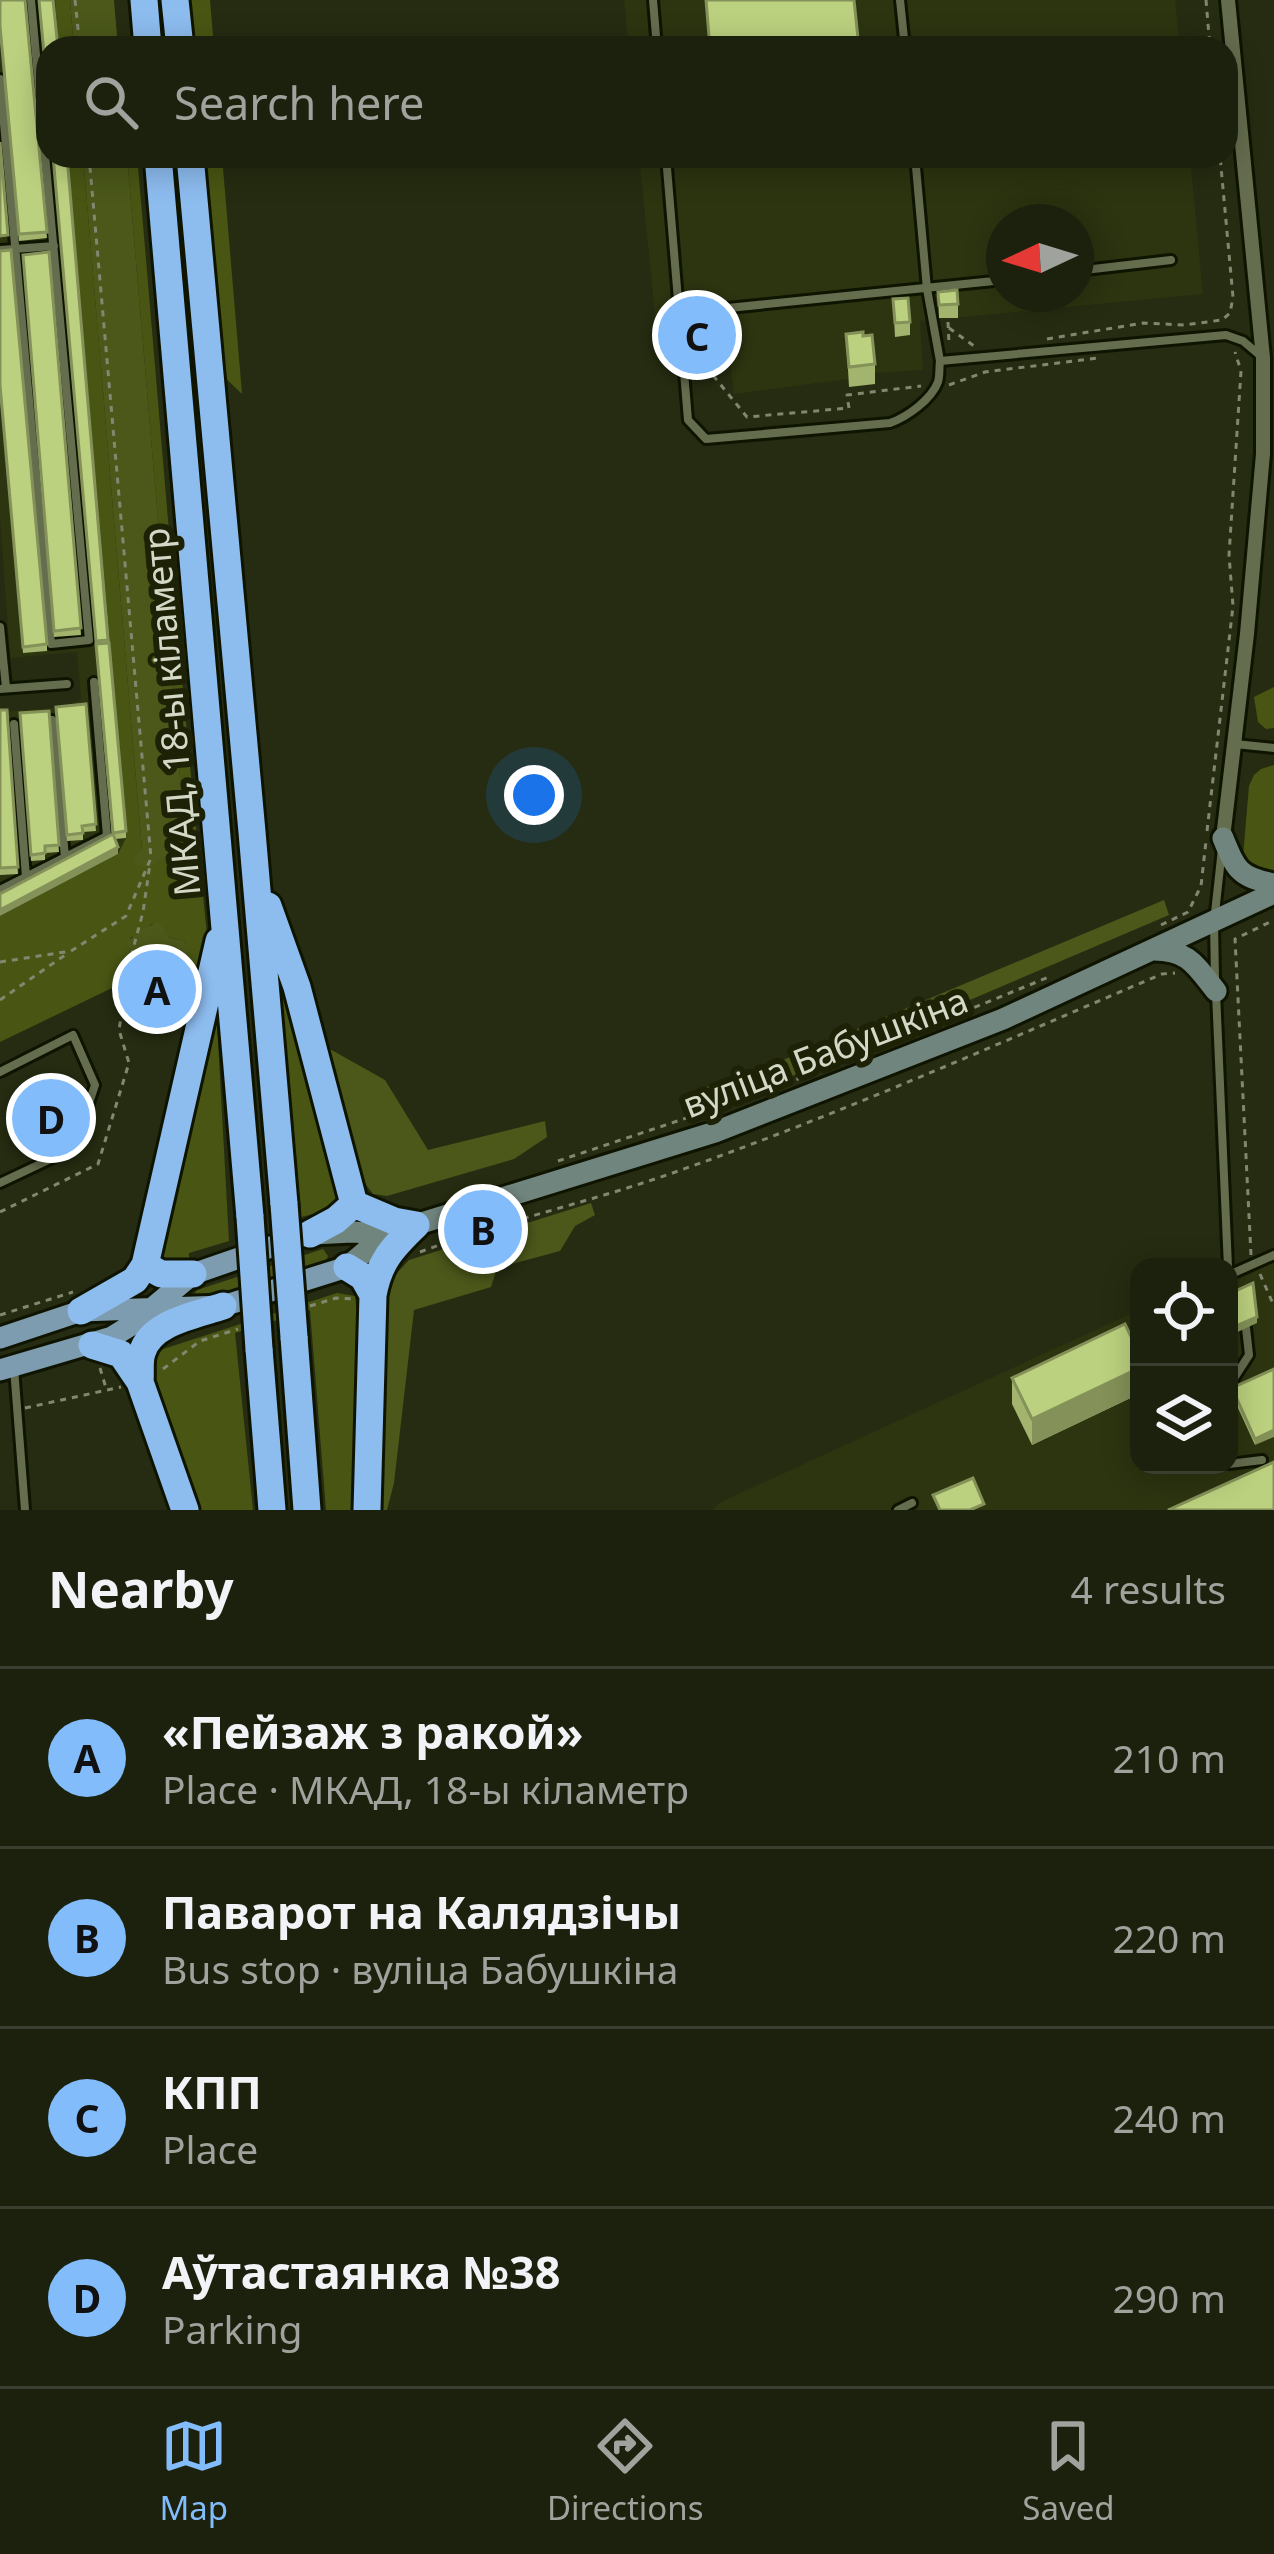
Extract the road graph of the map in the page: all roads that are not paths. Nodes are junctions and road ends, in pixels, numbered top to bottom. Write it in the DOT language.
graph roads {
  1 [pos="32,0"];
  2 [pos="144,0"];
  3 [pos="175,0"];
  4 [pos="653,0"];
  5 [pos="900,0"];
  6 [pos="1228,0"];
  7 [pos="147,36"];
  8 [pos="179,36"];
  9 [pos="656,36"];
  10 [pos="903,36"];
  11 [pos="1232,36"];
  12 [pos="36,47"];
  13 [pos="0,79"];
  14 [pos="1238,102"];
  15 [pos="46,168"];
  16 [pos="159,168"];
  17 [pos="191,168"];
  18 [pos="667,168"];
  19 [pos="916,168"];
  20 [pos="53,246"];
  21 [pos="15,249"];
  22 [pos="0,250"];
  23 [pos="1172,260"];
  24 [pos="1094,270"];
  25 [pos="986,282"];
  26 [pos="927,289"];
  27 [pos="680,314"];
  28 [pos="1263,358"];
  29 [pos="944,360"];
  30 [pos="0,627"];
  31 [pos="94,682"];
  32 [pos="67,684"];
  33 [pos="3,689"];
  34 [pos="52,720"];
  35 [pos="14,724"];
  36 [pos="1235,743"];
  37 [pos="1272,746"];
  38 [pos="252,832"];
  39 [pos="1223,838"];
  40 [pos="65,857"];
  41 [pos="26,877"];
  42 [pos="1274,884"];
  43 [pos="0,890"];
  44 [pos="1274,893"];
  45 [pos="225,914"];
  46 [pos="1214,922"];
  47 [pos="1150,941"];
  48 [pos="172,981"];
  49 [pos="1216,991"];
  50 [pos="174,1006"];
  51 [pos="153,1008"];
  52 [pos="203,1015"];
  53 [pos="0,1072"];
  54 [pos="0,1183"];
  55 [pos="354,1204"];
  56 [pos="416,1226"];
  57 [pos="310,1234"];
  58 [pos="386,1234"];
  59 [pos="1274,1255"];
  60 [pos="1228,1258"];
  61 [pos="146,1265"];
  62 [pos="347,1267"];
  63 [pos="1238,1268"];
  64 [pos="193,1274"];
  65 [pos="373,1294"];
  66 [pos="78,1301"];
  67 [pos="156,1306"];
  68 [pos="223,1306"];
  69 [pos="1246,1328"];
  70 [pos="0,1338"];
  71 [pos="95,1353"];
  72 [pos="7,1368"];
  73 [pos="1238,1372"];
  74 [pos="133,1384"];
  75 [pos="1262,1460"];
  76 [pos="1238,1463"];
  77 [pos="912,1503"];
  78 [pos="26,1510"];
  79 [pos="185,1510"];
  80 [pos="272,1510"];
  81 [pos="307,1510"];
  82 [pos="368,1510"];
  83 [pos="898,1510"];
  1 -- 12 [label="lane"];
  2 -- 7 [label="highway"];
  3 -- 8 [label="highway"];
  4 -- 9 [label="lane"];
  5 -- 10 [label="lane"];
  6 -- 11 [label="street"];
  13 -- 21 [label="lane"];
  14 -- 28 [label="street"];
  15 -- 20 [label="lane"];
  16 -- 45 [label="highway, МКАД, 18-ы кіламетр"];
  17 -- 38 [label="highway, МКАД, 18-ы кіламетр"];
  18 -- 27 [label="lane"];
  19 -- 26 [label="lane"];
  20 -- 21 [label="lane"];
  20 -- 21 [label="lane"];
  21 -- 22 [label="lane"];
  23 -- 24 [label="lane"];
  25 -- 26 [label="lane"];
  26 -- 27 [label="lane"];
  26 -- 29 [label="lane"];
  27 -- 29 [label="lane"];
  28 -- 29 [label="lane"];
  28 -- 36 [label="street"];
  30 -- 33 [label="lane"];
  31 -- 40 [label="lane"];
  32 -- 33 [label="lane"];
  34 -- 40 [label="lane"];
  35 -- 41 [label="lane"];
  36 -- 37 [label="lane"];
  36 -- 39 [label="street"];
  38 -- 55 [label="highway"];
  38 -- 81 [label="highway, МКАД, 18-ы кіламетр, bridge"];
  39 -- 42 [label="street"];
  39 -- 46 [label="lane"];
  40 -- 41 [label="lane"];
  41 -- 43 [label="lane"];
  44 -- 46 [label="street, вуліца Бабушкіна"];
  45 -- 52 [label="highway"];
  45 -- 80 [label="highway, МКАД, 18-ы кіламетр, bridge"];
  46 -- 47 [label="street, вуліца Бабушкіна"];
  46 -- 49 [label="lane"];
  47 -- 49 [label="street"];
  47 -- 56 [label="street, вуліца Бабушкіна"];
  48 -- 50 [label="lane"];
  49 -- 60 [label="lane"];
  50 -- 51 [label="lane"];
  50 -- 52 [label="lane"];
  52 -- 61 [label="highway"];
  53 -- 54 [label="lane"];
  55 -- 56 [label="highway"];
  55 -- 57 [label="highway"];
  56 -- 58 [label="street, вуліца Бабушкіна"];
  56 -- 65 [label="highway"];
  57 -- 58 [label="street, вуліца Бабушкіна"];
  57 -- 64 [label="main road"];
  58 -- 62 [label="street, вуліца Бабушкіна"];
  59 -- 63 [label="lane"];
  61 -- 64 [label="highway"];
  61 -- 66 [label="highway"];
  62 -- 65 [label="highway"];
  62 -- 68 [label="main road"];
  64 -- 67 [label="main road"];
  65 -- 82 [label="highway"];
  66 -- 67 [label="main road"];
  66 -- 70 [label="main road"];
  67 -- 68 [label="main road"];
  67 -- 71 [label="main road"];
  68 -- 74 [label="highway"];
  69 -- 73 [label="lane"];
  71 -- 72 [label="main road"];
  71 -- 74 [label="highway"];
  72 -- 78 [label="lane"];
  74 -- 79 [label="highway"];
  75 -- 76 [label="lane"];
  77 -- 83 [label="lane"];
}
